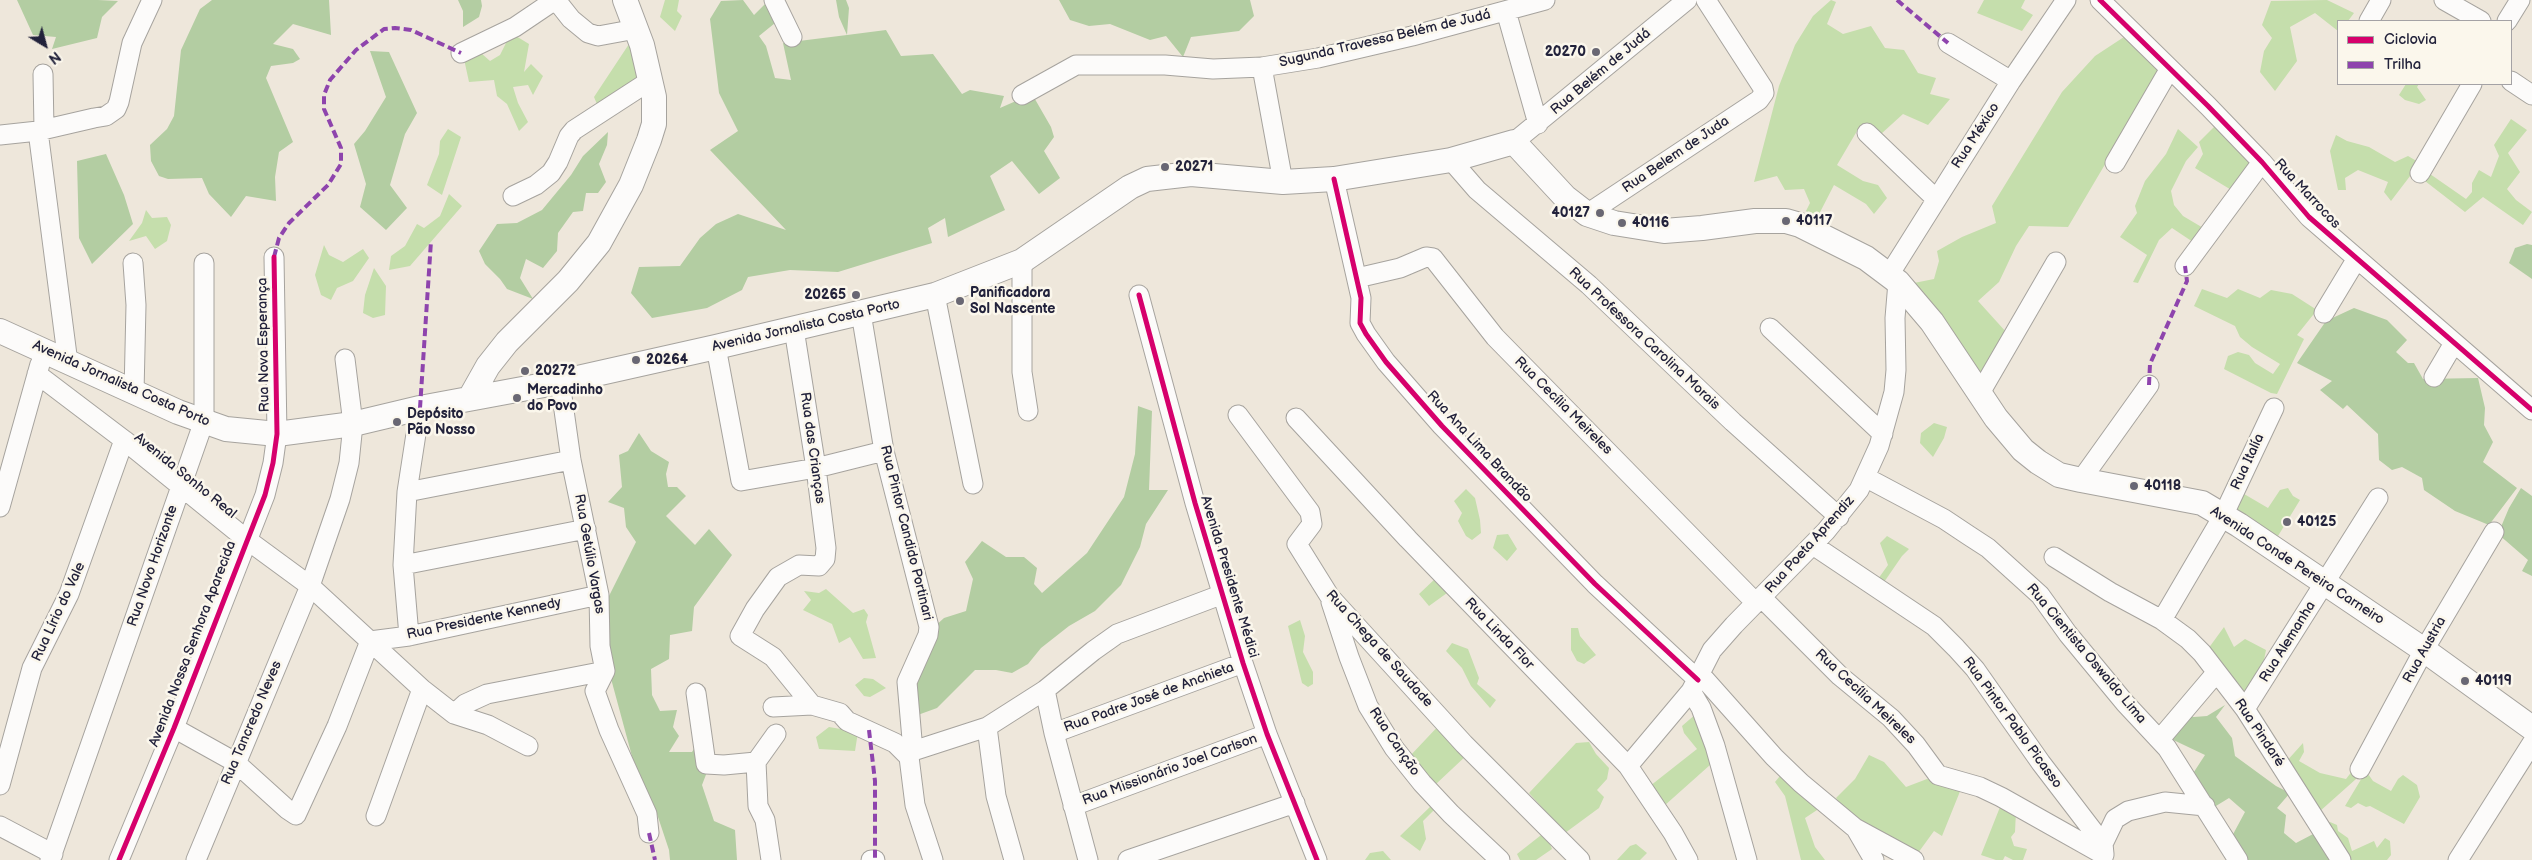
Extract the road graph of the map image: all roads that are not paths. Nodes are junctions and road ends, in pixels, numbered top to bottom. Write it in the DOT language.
graph roads {
  1 [pos="152,0"];
  2 [pos="555,0"];
  3 [pos="625,0"];
  4 [pos="774,0"];
  5 [pos="1545,0"];
  6 [pos="1687,0"];
  7 [pos="1706,0"];
  8 [pos="2066,0"];
  9 [pos="2100,0"];
  10 [pos="2381,0"];
  11 [pos="2444,0"];
  12 [pos="2520,0"];
  13 [pos="1506,11"];
  14 [pos="2370,20"];
  15 [pos="2479,20"];
  16 [pos="2508,20"];
  17 [pos="636,29"];
  18 [pos="792,37"];
  19 [pos="1948,43"];
  20 [pos="461,53"];
  21 [pos="1262,67"];
  22 [pos="2169,70"];
  23 [pos="43,74"];
  24 [pos="652,80"];
  25 [pos="2011,81"];
  26 [pos="2512,82"];
  27 [pos="2471,85"];
  28 [pos="1022,95"];
  29 [pos="2532,95"];
  30 [pos="1538,124"];
  31 [pos="41,131"];
  32 [pos="1867,133"];
  33 [pos="0,135"];
  34 [pos="1514,142"];
  35 [pos="1450,160"];
  36 [pos="2262,162"];
  37 [pos="2115,163"];
  38 [pos="2420,173"];
  39 [pos="1334,179"];
  40 [pos="1283,182"];
  41 [pos="513,196"];
  42 [pos="1936,199"];
  43 [pos="1587,214"];
  44 [pos="274,257"];
  45 [pos="2356,260"];
  46 [pos="1022,261"];
  47 [pos="2056,262"];
  48 [pos="133,263"];
  49 [pos="204,263"];
  50 [pos="2186,266"];
  51 [pos="1357,278"];
  52 [pos="1894,278"];
  53 [pos="935,294"];
  54 [pos="1139,295"];
  55 [pos="861,313"];
  56 [pos="2324,313"];
  57 [pos="1770,328"];
  58 [pos="0,330"];
  59 [pos="794,330"];
  60 [pos="2454,343"];
  61 [pos="716,347"];
  62 [pos="43,350"];
  63 [pos="345,359"];
  64 [pos="68,363"];
  65 [pos="37,374"];
  66 [pos="2434,377"];
  67 [pos="560,382"];
  68 [pos="2149,385"];
  69 [pos="134,393"];
  70 [pos="1980,393"];
  71 [pos="470,398"];
  72 [pos="420,408"];
  73 [pos="2274,408"];
  74 [pos="2532,410"];
  75 [pos="1028,411"];
  76 [pos="1238,415"];
  77 [pos="1296,418"];
  78 [pos="204,421"];
  79 [pos="353,424"];
  80 [pos="277,434"];
  81 [pos="1883,434"];
  82 [pos="124,440"];
  83 [pos="884,451"];
  84 [pos="571,460"];
  85 [pos="816,468"];
  86 [pos="1865,477"];
  87 [pos="2081,480"];
  88 [pos="973,484"];
  89 [pos="181,487"];
  90 [pos="407,492"];
  91 [pos="2378,498"];
  92 [pos="0,507"];
  93 [pos="2223,516"];
  94 [pos="1839,517"];
  95 [pos="586,529"];
  96 [pos="2494,532"];
  97 [pos="246,539"];
  98 [pos="1812,545"];
  99 [pos="2054,557"];
  100 [pos="403,565"];
  101 [pos="2324,583"];
  102 [pos="310,586"];
  103 [pos="1223,594"];
  104 [pos="599,595"];
  105 [pos="1330,597"];
  106 [pos="1759,601"];
  107 [pos="2162,620"];
  108 [pos="409,636"];
  109 [pos="370,641"];
  110 [pos="2424,650"];
  111 [pos="1243,663"];
  112 [pos="605,671"];
  113 [pos="2216,673"];
  114 [pos="1697,682"];
  115 [pos="422,689"];
  116 [pos="1046,690"];
  117 [pos="696,693"];
  118 [pos="812,705"];
  119 [pos="773,707"];
  120 [pos="2245,709"];
  121 [pos="454,714"];
  122 [pos="987,727"];
  123 [pos="174,728"];
  124 [pos="2532,728"];
  125 [pos="1054,733"];
  126 [pos="776,734"];
  127 [pos="1267,734"];
  128 [pos="2160,739"];
  129 [pos="2532,743"];
  130 [pos="528,746"];
  131 [pos="911,754"];
  132 [pos="235,762"];
  133 [pos="756,762"];
  134 [pos="1628,766"];
  135 [pos="2360,770"];
  136 [pos="0,785"];
  137 [pos="1294,803"];
  138 [pos="1073,806"];
  139 [pos="2205,806"];
  140 [pos="376,816"];
  141 [pos="0,826"];
  142 [pos="1855,828"];
  143 [pos="649,833"];
  144 [pos="2103,853"];
  145 [pos="51,857"];
  146 [pos="119,860"];
  147 [pos="196,860"];
  148 [pos="771,860"];
  149 [pos="871,860"];
  150 [pos="875,860"];
  151 [pos="933,860"];
  152 [pos="1014,860"];
  153 [pos="1088,860"];
  154 [pos="1128,860"];
  155 [pos="1316,860"];
  156 [pos="1500,860"];
  157 [pos="1580,860"];
  158 [pos="1688,860"];
  159 [pos="1747,860"];
  160 [pos="1874,860"];
  161 [pos="1914,860"];
  162 [pos="2238,860"];
  163 [pos="2341,860"];
  164 [pos="2458,860"];
  1 -- 31 [label="street"];
  2 -- 17 [label="street"];
  2 -- 20 [label="street"];
  3 -- 17 [label="main road"];
  4 -- 18 [label="street"];
  5 -- 13 [label="street, Sugunda Travessa Belém de Judá"];
  6 -- 30 [label="street, Rua Belém de Judá"];
  7 -- 43 [label="street, Rua Belem de Juda"];
  8 -- 25 [label="street, Rua México"];
  9 -- 22 [label="street, Rua Marrocos"];
  10 -- 14 [label="street"];
  11 -- 15 [label="street"];
  12 -- 16 [label="street"];
  13 -- 21 [label="street, Sugunda Travessa Belém de Judá"];
  13 -- 30 [label="street"];
  17 -- 24 [label="main road"];
  19 -- 25 [label="street"];
  21 -- 28 [label="street, Sugunda Travessa Belém de Judá"];
  21 -- 40 [label="street"];
  22 -- 36 [label="street, Rua Marrocos"];
  22 -- 37 [label="street"];
  23 -- 31 [label="street"];
  24 -- 41 [label="street"];
  24 -- 71 [label="main road"];
  25 -- 42 [label="street, Rua México"];
  26 -- 29 [label="street"];
  27 -- 38 [label="street"];
  30 -- 34 [label="street, Rua Belém de Judá"];
  31 -- 33 [label="street"];
  31 -- 64 [label="street"];
  32 -- 42 [label="street"];
  34 -- 35 [label="main road, Avenida Jornalista Costa Porto"];
  34 -- 43 [label="main road, Avenida Conde Pereira Carneiro"];
  35 -- 39 [label="main road, Avenida Jornalista Costa Porto"];
  35 -- 94 [label="street, Rua Professora Carolina Morais"];
  36 -- 45 [label="street, Rua Marrocos"];
  36 -- 50 [label="street"];
  39 -- 40 [label="main road, Avenida Jornalista Costa Porto"];
  39 -- 51 [label="street, Rua Ana Lima Brandão"];
  40 -- 46 [label="main road, Avenida Jornalista Costa Porto"];
  42 -- 52 [label="street, Rua México"];
  43 -- 52 [label="main road, Avenida Conde Pereira Carneiro"];
  44 -- 80 [label="street, Rua Nova Esperança"];
  45 -- 56 [label="street"];
  45 -- 60 [label="street, Rua Marrocos"];
  46 -- 53 [label="main road, Avenida Jornalista Costa Porto"];
  46 -- 75 [label="street"];
  47 -- 70 [label="street"];
  48 -- 69 [label="street"];
  49 -- 78 [label="street, Rua Novo Horizonte"];
  51 -- 106 [label="street, Rua Cecília Meireles"];
  51 -- 114 [label="street, Rua Ana Lima Brandão"];
  52 -- 70 [label="main road, Avenida Conde Pereira Carneiro"];
  52 -- 81 [label="street, Rua Poeta Aprendiz"];
  53 -- 55 [label="main road, Avenida Jornalista Costa Porto"];
  53 -- 88 [label="street"];
  54 -- 103 [label="street, Avenida Presidente Médici"];
  55 -- 59 [label="main road, Avenida Jornalista Costa Porto"];
  55 -- 83 [label="street, Rua Pintor Candido Portinari"];
  57 -- 81 [label="street"];
  58 -- 62 [label="main road, Avenida Jornalista Costa Porto"];
  59 -- 61 [label="main road, Avenida Jornalista Costa Porto"];
  59 -- 85 [label="street, Rua das Crianças"];
  60 -- 66 [label="street"];
  60 -- 74 [label="street, Rua Marrocos"];
  61 -- 67 [label="main road, Avenida Jornalista Costa Porto"];
  61 -- 85 [label="street"];
  62 -- 64 [label="main road, Avenida Jornalista Costa Porto"];
  62 -- 65 [label="street"];
  63 -- 79 [label="street, Rua Tancredo Neves"];
  64 -- 69 [label="main road, Avenida Jornalista Costa Porto"];
  65 -- 82 [label="street, Avenida Sonho Real"];
  65 -- 92 [label="street"];
  67 -- 71 [label="main road, Avenida Jornalista Costa Porto"];
  67 -- 84 [label="street, Rua Getúlio Vargas"];
  68 -- 87 [label="street"];
  69 -- 78 [label="main road, Avenida Jornalista Costa Porto"];
  70 -- 87 [label="main road, Avenida Conde Pereira Carneiro"];
  71 -- 72 [label="main road, Avenida Jornalista Costa Porto"];
  72 -- 79 [label="main road, Avenida Jornalista Costa Porto"];
  72 -- 90 [label="street"];
  73 -- 93 [label="street, Rua Italía"];
  76 -- 105 [label="street, Rua Chega de Saudade"];
  77 -- 134 [label="street, Rua Linda Flor"];
  78 -- 80 [label="main road, Avenida Jornalista Costa Porto"];
  78 -- 89 [label="street, Rua Novo Horizonte"];
  79 -- 80 [label="main road, Avenida Jornalista Costa Porto"];
  79 -- 102 [label="street, Rua Tancredo Neves"];
  80 -- 97 [label="street, Avenida Nossa Senhora Aparecida"];
  81 -- 86 [label="street, Rua Poeta Aprendiz"];
  82 -- 89 [label="street, Avenida Sonho Real"];
  82 -- 136 [label="street, Rua Lírio do Vale"];
  83 -- 85 [label="street"];
  83 -- 131 [label="street, Rua Pintor Candido Portinari"];
  84 -- 90 [label="street"];
  84 -- 95 [label="street, Rua Getúlio Vargas"];
  85 -- 118 [label="street, Rua das Crianças"];
  86 -- 94 [label="street, Rua Poeta Aprendiz"];
  86 -- 128 [label="street, Rua Cientista Oswaldo Lima"];
  87 -- 93 [label="main road, Avenida Conde Pereira Carneiro"];
  89 -- 97 [label="street, Avenida Sonho Real"];
  89 -- 145 [label="street, Rua Novo Horizonte"];
  90 -- 100 [label="street"];
  91 -- 101 [label="street, Rua Alemanha"];
  93 -- 101 [label="main road, Avenida Conde Pereira Carneiro"];
  93 -- 107 [label="street, Rua Italía"];
  94 -- 98 [label="street, Rua Poeta Aprendiz"];
  95 -- 100 [label="street"];
  95 -- 104 [label="street, Rua Getúlio Vargas"];
  96 -- 110 [label="street, Rua Austria"];
  97 -- 102 [label="street, Avenida Sonho Real"];
  97 -- 123 [label="street, Avenida Nossa Senhora Aparecida"];
  98 -- 106 [label="street, Rua Poeta Aprendiz"];
  98 -- 144 [label="street, Rua Pintor Pablo Picasso"];
  99 -- 107 [label="street, Rua Pindaré"];
  100 -- 108 [label="street"];
  101 -- 110 [label="main road, Avenida Conde Pereira Carneiro"];
  101 -- 120 [label="street, Rua Alemanha"];
  102 -- 109 [label="street, Avenida Sonho Real"];
  102 -- 132 [label="street, Rua Tancredo Neves"];
  103 -- 111 [label="street, Avenida Presidente Médici"];
  103 -- 116 [label="street"];
  104 -- 108 [label="street, Rua Presidente Kennedy"];
  104 -- 112 [label="street, Rua Getúlio Vargas"];
  105 -- 156 [label="street, Rua Canção"];
  105 -- 157 [label="street, Rua Chega de Saudade"];
  106 -- 114 [label="street, Rua Poeta Aprendiz"];
  106 -- 144 [label="street, Rua Cecília Meireles"];
  107 -- 113 [label="street, Rua Pindaré"];
  108 -- 109 [label="street, Rua Presidente Kennedy"];
  109 -- 115 [label="street, Avenida Sonho Real"];
  109 -- 132 [label="street"];
  110 -- 124 [label="main road, Avenida Conde Pereira Carneiro"];
  110 -- 135 [label="street, Rua Austria"];
  111 -- 125 [label="street, Rua Padre José de Anchieta"];
  111 -- 127 [label="street, Avenida Presidente Médici"];
  112 -- 121 [label="street"];
  112 -- 143 [label="street"];
  113 -- 120 [label="street, Rua Pindaré"];
  113 -- 128 [label="street"];
  114 -- 134 [label="street, Rua Poeta Aprendiz"];
  114 -- 142 [label="street"];
  114 -- 159 [label="street, Rua Ana Lima Brandão"];
  115 -- 121 [label="street, Avenida Sonho Real"];
  115 -- 140 [label="street"];
  116 -- 122 [label="street"];
  116 -- 125 [label="street"];
  117 -- 133 [label="street"];
  118 -- 119 [label="street"];
  118 -- 131 [label="street"];
  120 -- 163 [label="street, Rua Pindaré"];
  121 -- 130 [label="street, Avenida Sonho Real"];
  122 -- 131 [label="street"];
  122 -- 152 [label="street"];
  123 -- 132 [label="street"];
  123 -- 146 [label="street, Avenida Nossa Senhora Aparecida"];
  125 -- 138 [label="street"];
  126 -- 133 [label="street"];
  127 -- 137 [label="street, Avenida Presidente Médici"];
  127 -- 138 [label="street, Rua Missionário Joel Carlson"];
  128 -- 139 [label="street, Rua Cientista Oswaldo Lima"];
  129 -- 164 [label="street"];
  131 -- 151 [label="street, Rua Pintor Candido Portinari"];
  132 -- 147 [label="street, Rua Tancredo Neves"];
  133 -- 148 [label="street"];
  134 -- 158 [label="street, Rua Linda Flor"];
  137 -- 154 [label="street"];
  137 -- 155 [label="street, Avenida Presidente Médici"];
  138 -- 153 [label="street"];
  139 -- 144 [label="street"];
  139 -- 162 [label="street, Rua Cientista Oswaldo Lima"];
  141 -- 145 [label="street"];
  142 -- 160 [label="street"];
  142 -- 161 [label="street"];
  149 -- 150 [label="street"];
}
